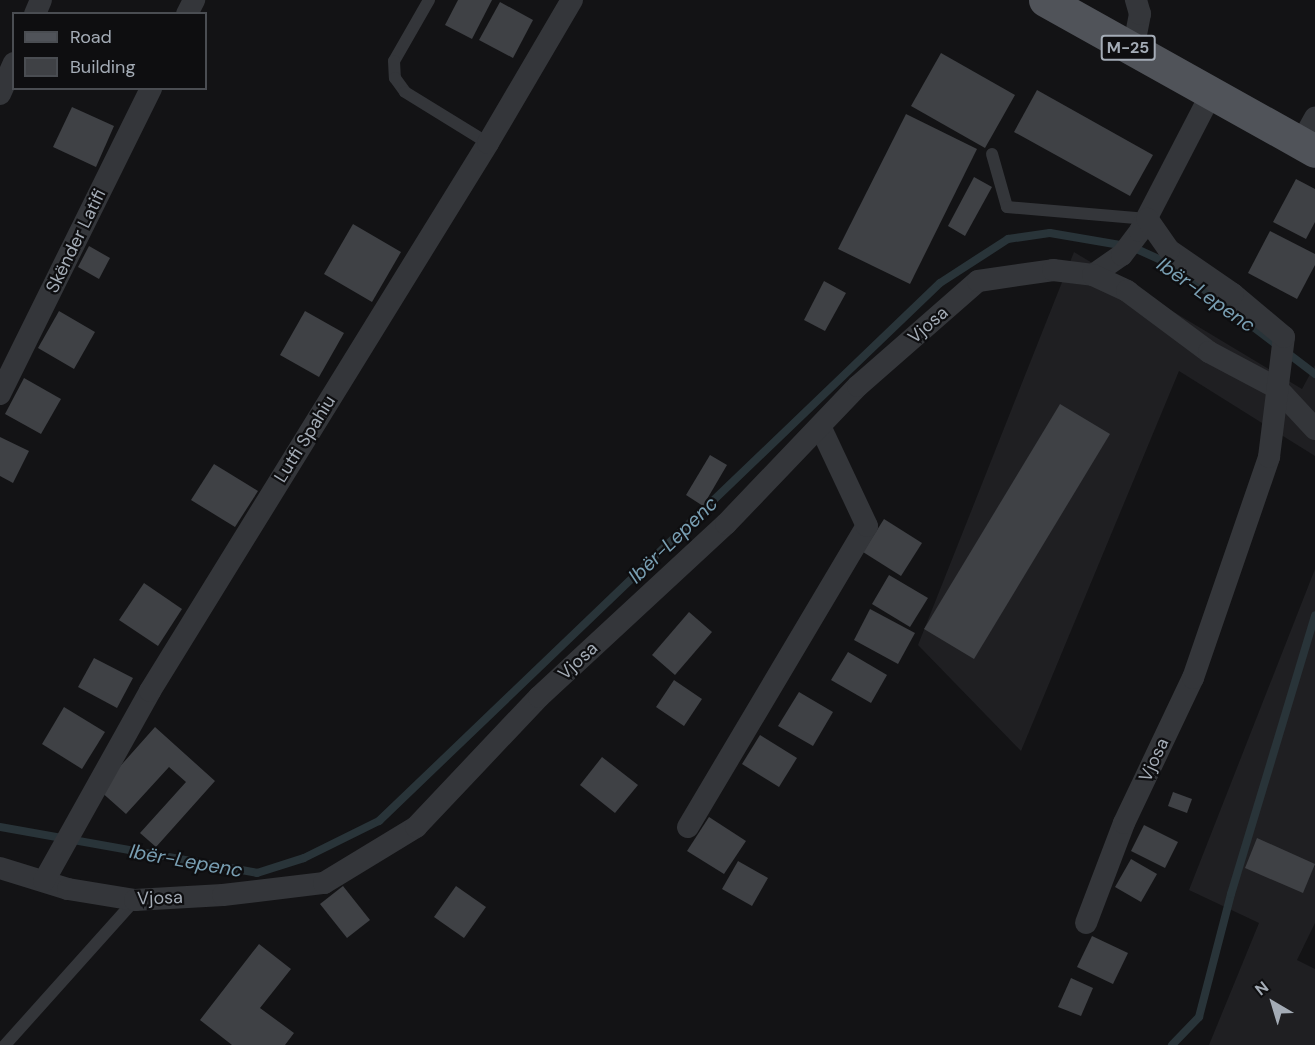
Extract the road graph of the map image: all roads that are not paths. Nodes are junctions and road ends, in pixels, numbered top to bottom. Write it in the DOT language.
graph roads {
  1 [pos="429,0"];
  2 [pos="572,0"];
  3 [pos="1045,0"];
  4 [pos="1136,0"];
  5 [pos="1133,50"];
  6 [pos="12,67"];
  7 [pos="150,90"];
  8 [pos="0,94"];
  9 [pos="1211,94"];
  10 [pos="1310,137"];
  11 [pos="488,143"];
  12 [pos="992,154"];
  13 [pos="1143,225"];
  14 [pos="1093,274"];
  15 [pos="1277,388"];
  16 [pos="0,394"];
  17 [pos="820,426"];
  18 [pos="1315,429"];
  19 [pos="688,827"];
  20 [pos="0,868"];
  21 [pos="44,881"];
  22 [pos="135,900"];
  23 [pos="1086,923"];
  24 [pos="4,1045"];
  1 -- 11 [label="lane"];
  2 -- 11 [label="street, Lutfi Spahiu"];
  3 -- 5 [label="main road, M-25"];
  4 -- 5 [label="street"];
  5 -- 9 [label="main road, M-25"];
  6 -- 8 [label="street"];
  7 -- 16 [label="street, Skënder Latifi"];
  9 -- 10 [label="main road, M-25"];
  9 -- 13 [label="street"];
  11 -- 21 [label="street, Lutfi Spahiu"];
  12 -- 13 [label="lane"];
  13 -- 14 [label="street"];
  13 -- 15 [label="street, Vjosa"];
  14 -- 15 [label="street, Vjosa"];
  14 -- 17 [label="street, Vjosa"];
  15 -- 18 [label="street"];
  15 -- 23 [label="street, Vjosa"];
  17 -- 19 [label="street"];
  17 -- 22 [label="street, Vjosa"];
  20 -- 21 [label="street, Vjosa"];
  21 -- 22 [label="street, Vjosa"];
  22 -- 24 [label="lane"];
}
